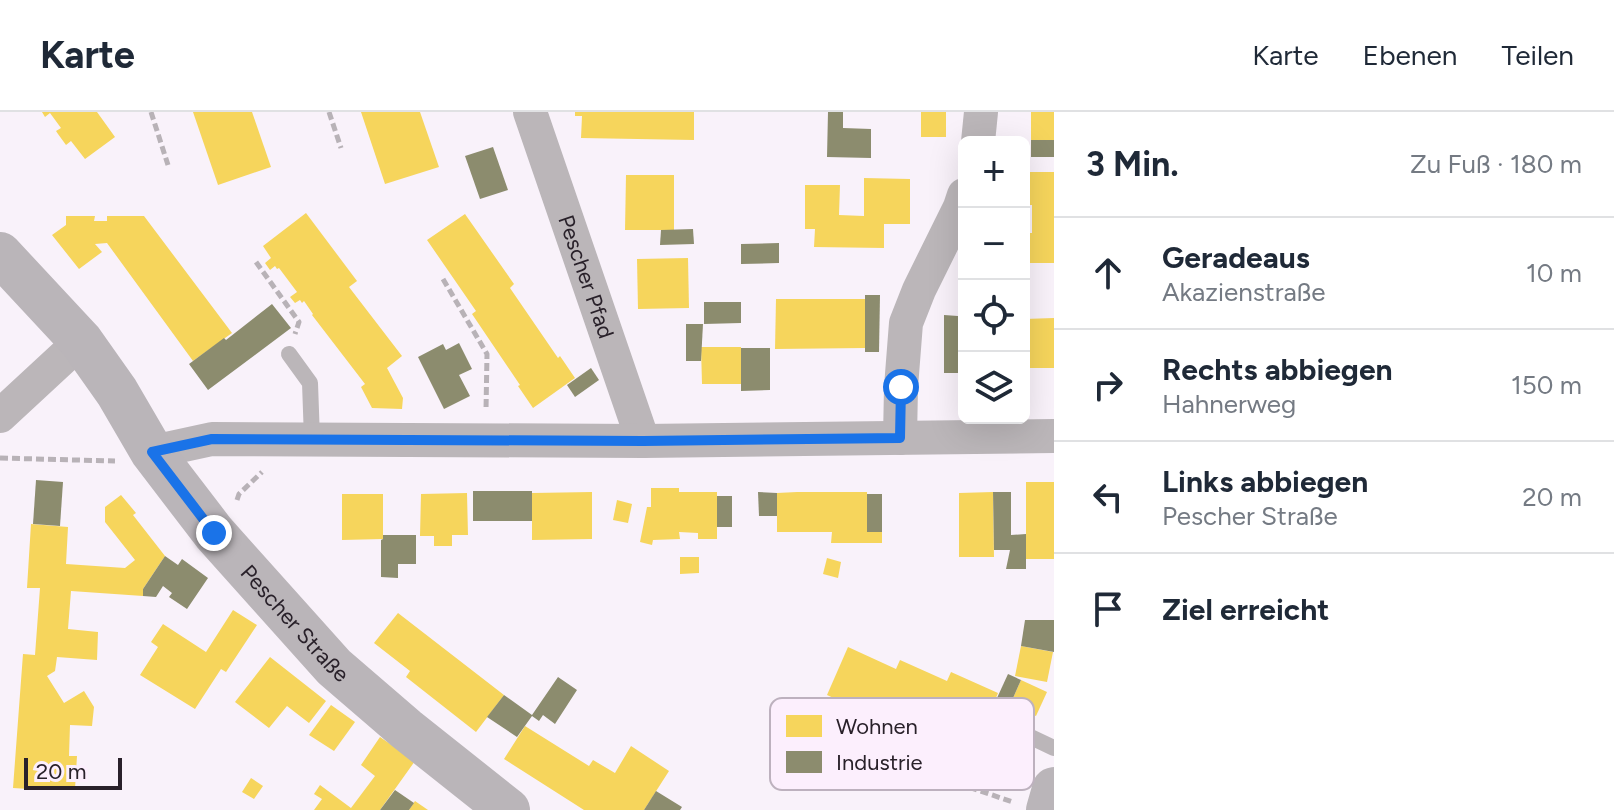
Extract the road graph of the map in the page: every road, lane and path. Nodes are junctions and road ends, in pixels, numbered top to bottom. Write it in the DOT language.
graph roads {
  1 [pos="151,112"];
  2 [pos="329,112"];
  3 [pos="530,112"];
  4 [pos="981,112"];
  5 [pos="979,136"];
  6 [pos="341,148"];
  7 [pos="168,165"];
  8 [pos="958,208"];
  9 [pos="0,254"];
  10 [pos="256,262"];
  11 [pos="443,279"];
  12 [pos="81,341"];
  13 [pos="289,354"];
  14 [pos="0,416"];
  15 [pos="1054,436"];
  16 [pos="900,438"];
  17 [pos="312,439"];
  18 [pos="485,441"];
  19 [pos="643,441"];
  20 [pos="152,452"];
  21 [pos="1034,739"];
  22 [pos="1054,748"];
  23 [pos="1003,790"];
  24 [pos="1041,801"];
  25 [pos="508,810"];
  1 -- 7 [label="path"];
  2 -- 6 [label="path"];
  3 -- 19 [label="street, Pescher Pfad"];
  4 -- 5 [label="street"];
  8 -- 16 [label="street"];
  9 -- 12 [label="street, Pescher Straße"];
  10 -- 13 [label="path"];
  11 -- 18 [label="path"];
  12 -- 14 [label="street"];
  12 -- 20 [label="street, Pescher Straße"];
  13 -- 17 [label="lane"];
  15 -- 16 [label="street"];
  16 -- 19 [label="street"];
  17 -- 18 [label="street"];
  17 -- 20 [label="street"];
  18 -- 19 [label="street"];
  20 -- 25 [label="street, Pescher Straße"];
  21 -- 22 [label="lane"];
  23 -- 24 [label="path"];
}
